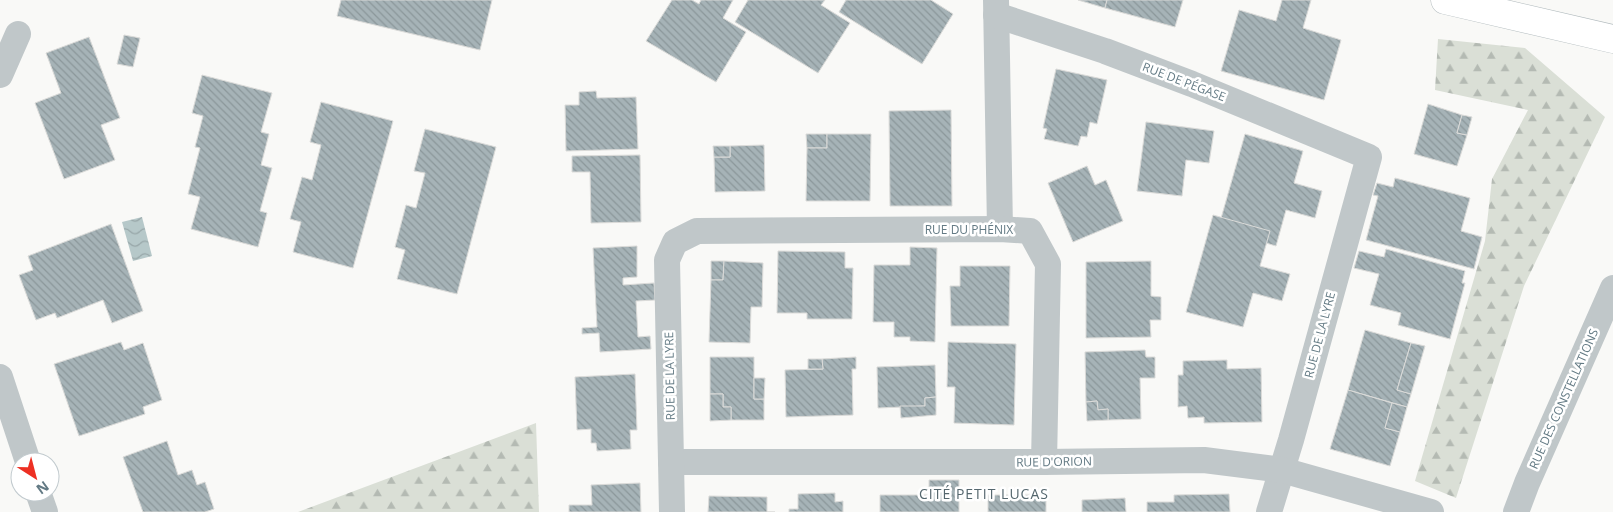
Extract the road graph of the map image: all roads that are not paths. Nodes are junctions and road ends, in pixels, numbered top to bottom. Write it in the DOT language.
graph roads {
  1 [pos="1445,0"];
  2 [pos="996,7"];
  3 [pos="18,34"];
  4 [pos="1613,39"];
  5 [pos="0,75"];
  6 [pos="1369,157"];
  7 [pos="1000,229"];
  8 [pos="675,242"];
  9 [pos="1613,288"];
  10 [pos="0,377"];
  11 [pos="25,452"];
  12 [pos="672,462"];
  13 [pos="1044,462"];
  14 [pos="1282,470"];
  15 [pos="672,512"];
  16 [pos="1269,512"];
  17 [pos="1431,512"];
  18 [pos="1516,512"];
  1 -- 4 [label="street"];
  2 -- 6 [label="street, RUE DE PÉGASE"];
  2 -- 7 [label="street, RUE DE PÉGASE"];
  3 -- 5 [label="street"];
  6 -- 14 [label="street, RUE DE LA LYRE"];
  7 -- 8 [label="street, RUE DU PHÉNIX"];
  7 -- 13 [label="street, RUE DU PHÉNIX"];
  8 -- 12 [label="street, RUE DE LA LYRE"];
  9 -- 18 [label="street, RUE DES CONSTELLATIONS"];
  10 -- 11 [label="street"];
  12 -- 13 [label="street, RUE D'ORION"];
  12 -- 15 [label="street, RUE DE LA LYRE"];
  13 -- 14 [label="street, RUE D'ORION"];
  14 -- 16 [label="street, RUE DE LA LYRE"];
  14 -- 17 [label="street, RUE D'ORION"];
}
